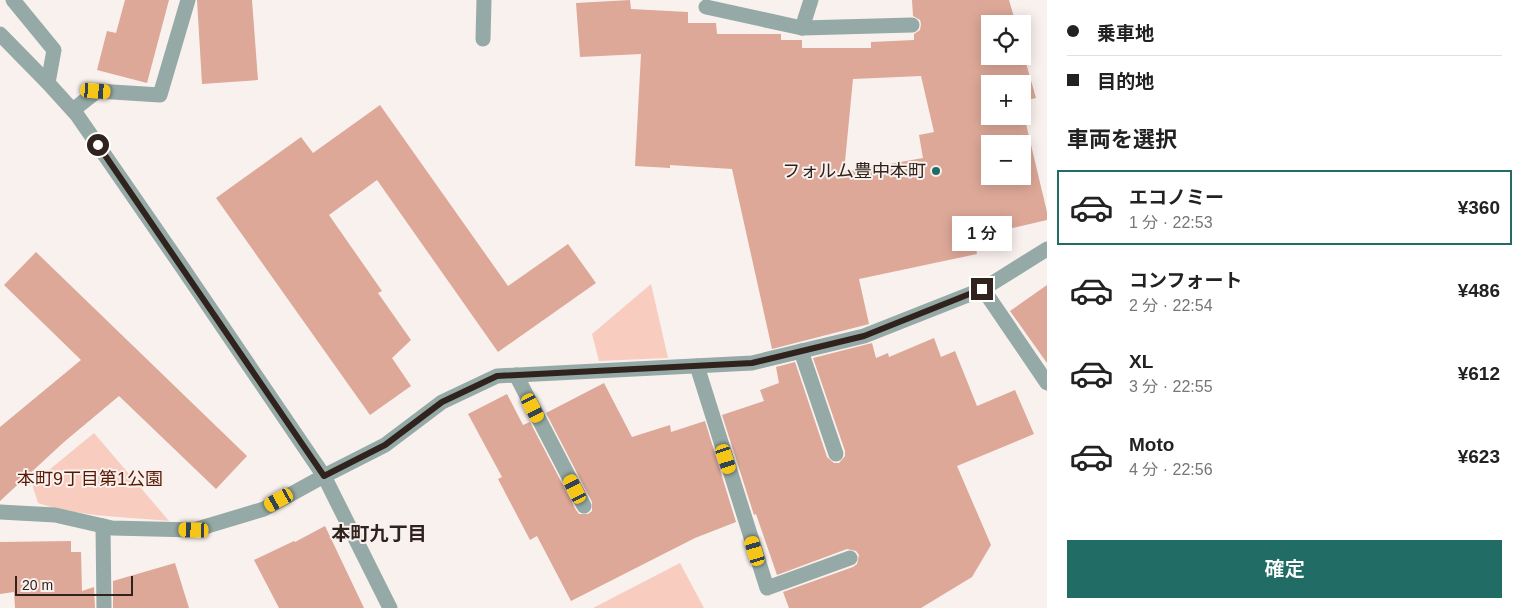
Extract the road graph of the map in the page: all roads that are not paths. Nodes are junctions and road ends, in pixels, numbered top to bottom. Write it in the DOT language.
graph roads {
  1 [pos="13,0"];
  2 [pos="188,0"];
  3 [pos="484,0"];
  4 [pos="811,0"];
  5 [pos="706,7"];
  6 [pos="912,25"];
  7 [pos="802,28"];
  8 [pos="0,34"];
  9 [pos="483,39"];
  10 [pos="48,82"];
  11 [pos="73,110"];
  12 [pos="1047,249"];
  13 [pos="982,289"];
  14 [pos="801,351"];
  15 [pos="697,366"];
  16 [pos="516,375"];
  17 [pos="1047,382"];
  18 [pos="836,454"];
  19 [pos="324,476"];
  20 [pos="584,506"];
  21 [pos="0,512"];
  22 [pos="103,526"];
  23 [pos="850,558"];
  24 [pos="104,608"];
  25 [pos="390,608"];
  1 -- 10 [label="street"];
  2 -- 11 [label="street"];
  3 -- 9 [label="street"];
  4 -- 7 [label="street"];
  5 -- 7 [label="street"];
  6 -- 7 [label="street"];
  8 -- 10 [label="street"];
  10 -- 11 [label="street"];
  11 -- 19 [label="street"];
  12 -- 13 [label="street"];
  13 -- 14 [label="street"];
  13 -- 17 [label="street"];
  14 -- 15 [label="street"];
  14 -- 18 [label="street"];
  15 -- 16 [label="street"];
  15 -- 23 [label="street"];
  16 -- 19 [label="street"];
  16 -- 20 [label="street"];
  19 -- 22 [label="street"];
  19 -- 25 [label="street"];
  21 -- 22 [label="street"];
  22 -- 24 [label="street"];
}
